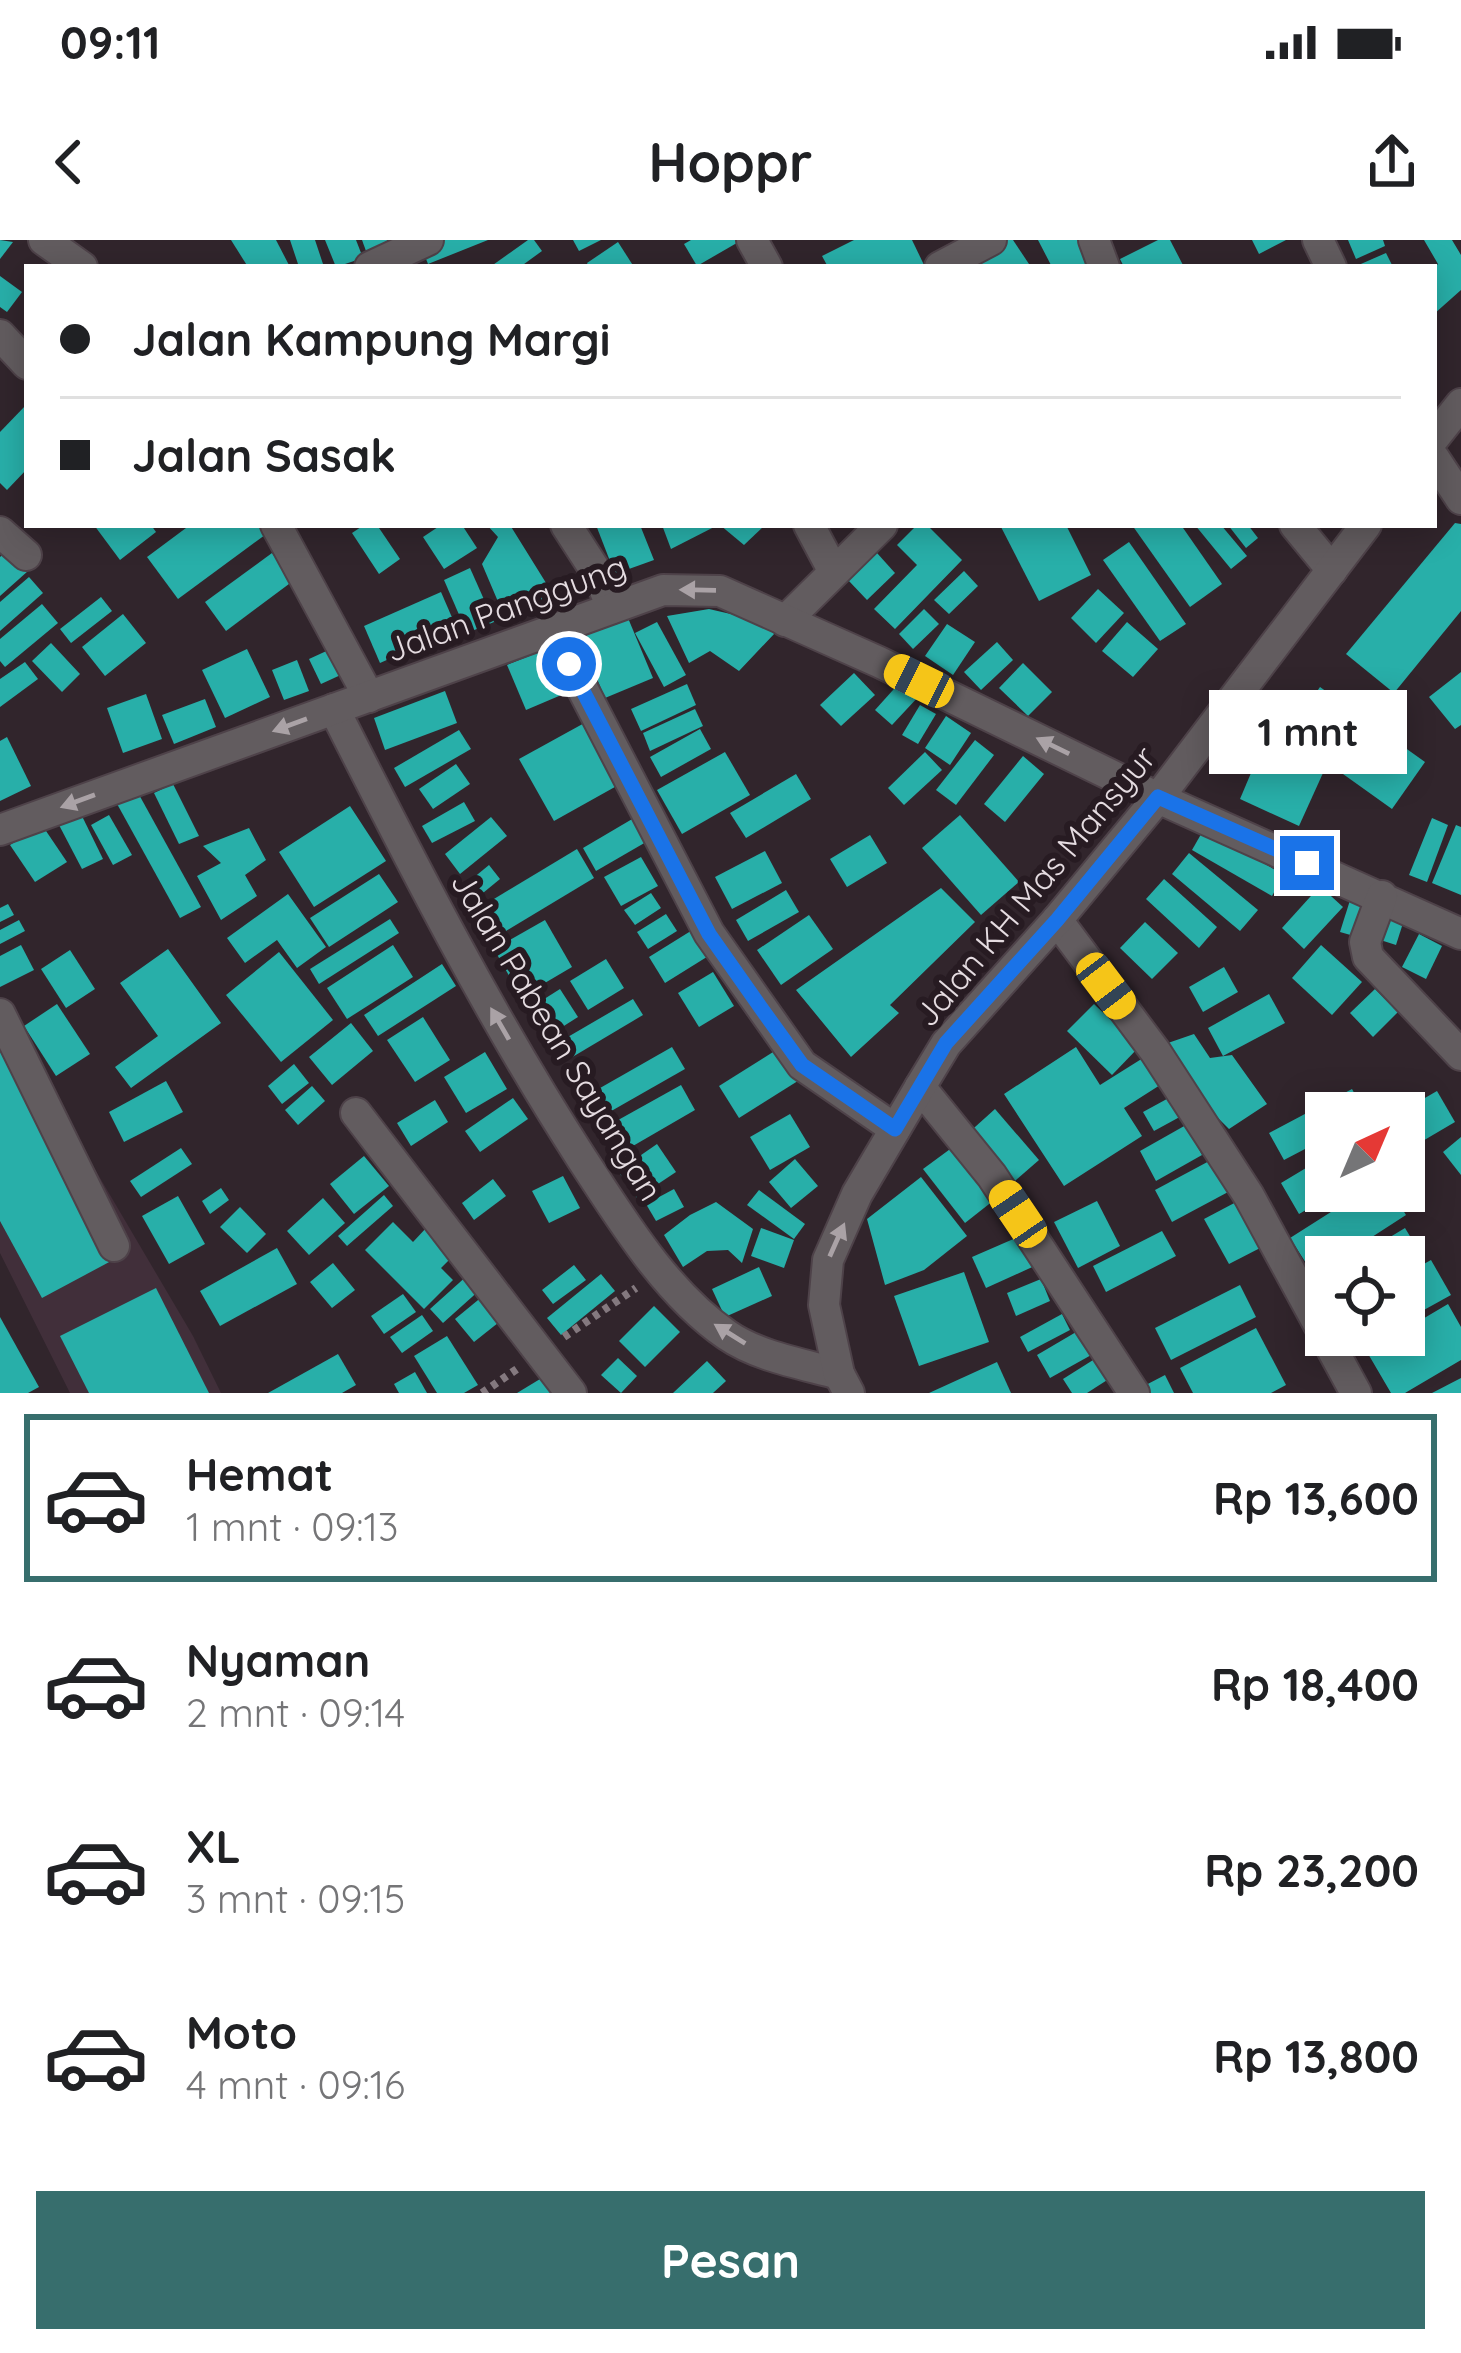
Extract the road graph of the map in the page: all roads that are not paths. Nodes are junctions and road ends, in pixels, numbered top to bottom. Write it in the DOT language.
graph roads {
  1 [pos="44,240"];
  2 [pos="428,240"];
  3 [pos="991,240"];
  4 [pos="78,264"];
  5 [pos="376,264"];
  6 [pos="946,264"];
  7 [pos="0,335"];
  8 [pos="24,361"];
  9 [pos="1437,463"];
  10 [pos="1461,499"];
  11 [pos="279,528"];
  12 [pos="568,528"];
  13 [pos="811,528"];
  14 [pos="879,528"];
  15 [pos="1297,528"];
  16 [pos="1364,528"];
  17 [pos="0,532"];
  18 [pos="26,555"];
  19 [pos="1332,570"];
  20 [pos="834,572"];
  21 [pos="612,608"];
  22 [pos="785,621"];
  23 [pos="551,628"];
  24 [pos="369,697"];
  25 [pos="334,709"];
  26 [pos="1158,797"];
  27 [pos="0,830"];
  28 [pos="1382,896"];
  29 [pos="1057,920"];
  30 [pos="1461,934"];
  31 [pos="0,1014"];
  32 [pos="1461,1055"];
  33 [pos="920,1088"];
  34 [pos="356,1113"];
  35 [pos="895,1129"];
  36 [pos="114,1246"];
  37 [pos="844,1383"];
  38 [pos="571,1393"];
  39 [pos="1133,1393"];
  40 [pos="1356,1393"];
  1 -- 4 [label="street"];
  2 -- 5 [label="street"];
  3 -- 6 [label="street"];
  7 -- 8 [label="street"];
  9 -- 10 [label="street"];
  11 -- 24 [label="street"];
  12 -- 21 [label="street"];
  13 -- 20 [label="street"];
  14 -- 20 [label="street"];
  15 -- 19 [label="street"];
  16 -- 19 [label="street, Jalan KH Mas Mansyur"];
  17 -- 18 [label="street"];
  19 -- 26 [label="street, Jalan KH Mas Mansyur"];
  20 -- 22 [label="street"];
  22 -- 21 [label="street, Jalan Panggung, one-way"];
  21 -- 23 [label="street, Jalan Panggung"];
  26 -- 22 [label="street, Jalan Panggung, one-way"];
  23 -- 24 [label="street, Jalan Panggung"];
  23 -- 35 [label="street"];
  24 -- 25 [label="street, Jalan Panggung"];
  25 -- 27 [label="street, Jalan Panggung, one-way"];
  37 -- 25 [label="street, Jalan Pabean Sayangan, one-way"];
  26 -- 28 [label="street, Jalan Panggung"];
  26 -- 29 [label="street, Jalan KH Mas Mansyur"];
  28 -- 30 [label="street, Jalan Panggung"];
  28 -- 32 [label="street"];
  29 -- 33 [label="street, Jalan KH Mas Mansyur"];
  29 -- 40 [label="street"];
  31 -- 36 [label="street"];
  33 -- 35 [label="street, Jalan KH Mas Mansyur"];
  33 -- 39 [label="street"];
  34 -- 38 [label="street"];
  37 -- 35 [label="street, Jalan KH Mas Mansyur, one-way"];
}
